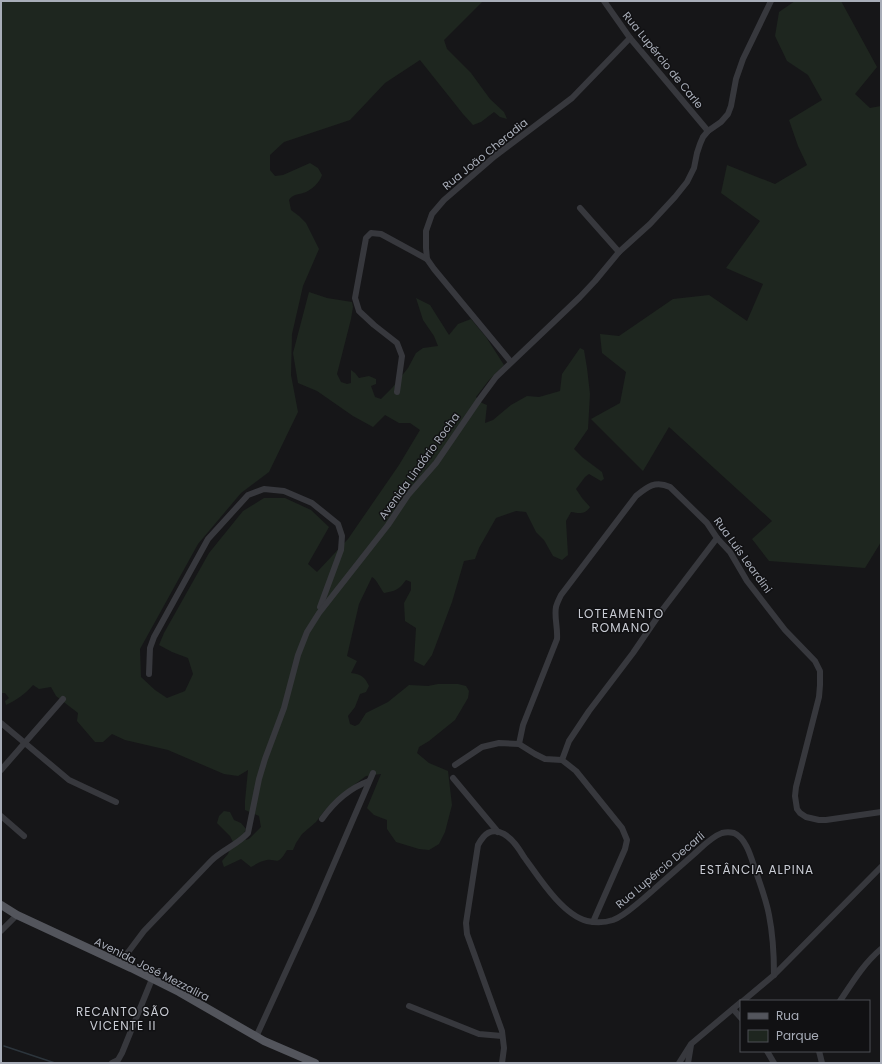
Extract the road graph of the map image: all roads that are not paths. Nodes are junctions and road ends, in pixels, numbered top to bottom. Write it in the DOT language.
graph roads {
  1 [pos="604,1"];
  2 [pos="771,1"];
  3 [pos="630,38"];
  4 [pos="708,131"];
  5 [pos="580,208"];
  6 [pos="619,252"];
  7 [pos="427,259"];
  8 [pos="511,362"];
  9 [pos="397,392"];
  10 [pos="717,538"];
  11 [pos="319,613"];
  12 [pos="149,674"];
  13 [pos="63,699"];
  14 [pos="1,722"];
  15 [pos="25,743"];
  16 [pos="519,744"];
  17 [pos="562,760"];
  18 [pos="455,765"];
  19 [pos="1,770"];
  20 [pos="373,772"];
  21 [pos="453,778"];
  22 [pos="369,781"];
  23 [pos="116,802"];
  24 [pos="881,812"];
  25 [pos="1,816"];
  26 [pos="322,819"];
  27 [pos="498,832"];
  28 [pos="24,836"];
  29 [pos="881,867"];
  30 [pos="1,905"];
  31 [pos="17,915"];
  32 [pos="592,922"];
  33 [pos="1,931"];
  34 [pos="881,949"];
  35 [pos="120,963"];
  36 [pos="774,975"];
  37 [pos="152,979"];
  38 [pos="744,1000"];
  39 [pos="841,1000"];
  40 [pos="740,1004"];
  41 [pos="409,1006"];
  42 [pos="733,1009"];
  43 [pos="740,1017"];
  44 [pos="502,1036"];
  45 [pos="256,1037"];
  46 [pos="691,1044"];
  47 [pos="768,1052"];
  48 [pos="820,1052"];
  49 [pos="112,1063"];
  50 [pos="313,1063"];
  51 [pos="502,1063"];
  52 [pos="679,1063"];
  53 [pos="688,1063"];
  54 [pos="774,1063"];
  55 [pos="822,1063"];
  1 -- 3 [label="street, Rua Lupércio de Carle"];
  2 -- 4 [label="street, Avenida Lindório Rocha"];
  3 -- 4 [label="street, Rua Lupércio de Carle"];
  3 -- 7 [label="street, Rua João Cheradia"];
  4 -- 6 [label="street, Avenida Lindório Rocha"];
  5 -- 6 [label="street"];
  6 -- 8 [label="street, Avenida Lindório Rocha"];
  7 -- 8 [label="street"];
  7 -- 9 [label="street"];
  8 -- 11 [label="street, Avenida Lindório Rocha"];
  10 -- 16 [label="street, Rua Luís Leardini"];
  10 -- 17 [label="street"];
  10 -- 24 [label="street, Rua Luís Leardini"];
  11 -- 12 [label="street"];
  11 -- 35 [label="street, Avenida Lindório Rocha"];
  13 -- 15 [label="street"];
  14 -- 15 [label="street"];
  15 -- 19 [label="street"];
  15 -- 23 [label="street"];
  16 -- 17 [label="street"];
  16 -- 18 [label="street"];
  17 -- 32 [label="street"];
  20 -- 22 [label="street"];
  21 -- 27 [label="street, Rua Lupércio Decarli"];
  22 -- 26 [label="street"];
  22 -- 45 [label="street"];
  25 -- 28 [label="street"];
  27 -- 32 [label="street, Rua Lupércio Decarli"];
  27 -- 44 [label="street"];
  29 -- 36 [label="street"];
  30 -- 31 [label="main road, Avenida José Mezzalira"];
  31 -- 33 [label="street"];
  31 -- 35 [label="main road, Avenida José Mezzalira"];
  32 -- 36 [label="street, Rua Lupércio Decarli"];
  34 -- 39 [label="street"];
  35 -- 37 [label="main road, Avenida José Mezzalira"];
  36 -- 38 [label="street"];
  37 -- 45 [label="main road, Avenida José Mezzalira"];
  37 -- 49 [label="street"];
  40 -- 42 [label="street"];
  41 -- 44 [label="street"];
  42 -- 43 [label="street"];
  42 -- 46 [label="street"];
  44 -- 51 [label="street"];
  45 -- 50 [label="main road, Avenida José Mezzalira"];
  46 -- 52 [label="street"];
  46 -- 53 [label="street"];
  47 -- 54 [label="street"];
  48 -- 55 [label="street"];
}
